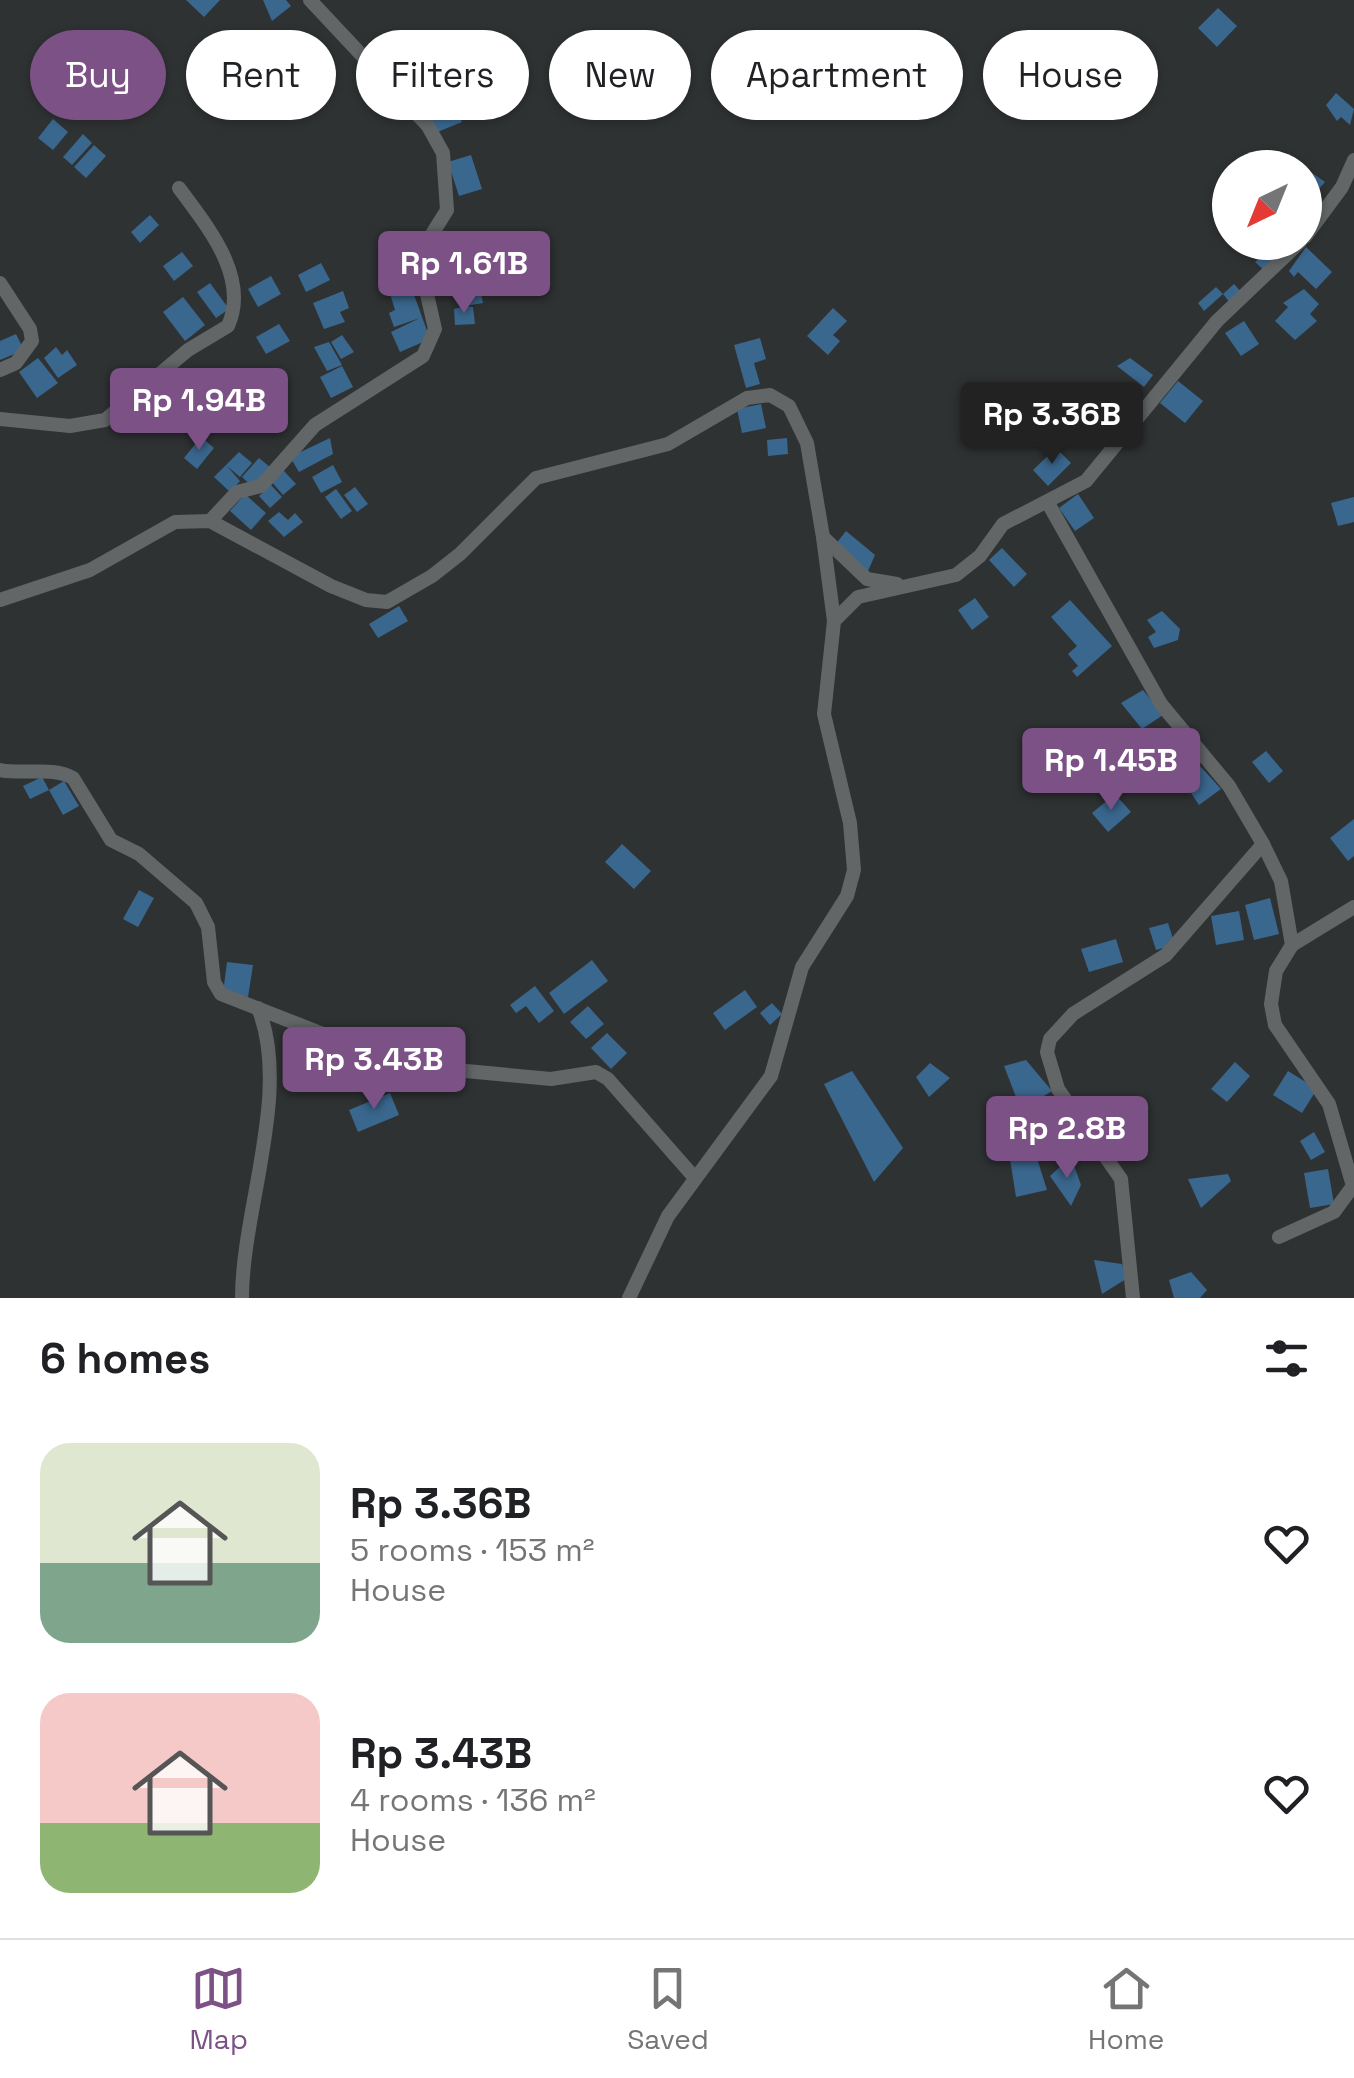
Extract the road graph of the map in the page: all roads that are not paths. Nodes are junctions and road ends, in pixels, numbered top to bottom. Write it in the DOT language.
graph roads {
  1 [pos="310,0"];
  2 [pos="1354,160"];
  3 [pos="179,188"];
  4 [pos="1322,214"];
  5 [pos="1282,260"];
  6 [pos="0,284"];
  7 [pos="0,370"];
  8 [pos="0,419"];
  9 [pos="1048,503"];
  10 [pos="210,520"];
  11 [pos="823,537"];
  12 [pos="913,585"];
  13 [pos="0,600"];
  14 [pos="834,621"];
  15 [pos="0,770"];
  16 [pos="1263,844"];
  17 [pos="1354,907"];
  18 [pos="1292,945"];
  19 [pos="258,1008"];
  20 [pos="694,1178"];
  21 [pos="1279,1237"];
  22 [pos="242,1298"];
  23 [pos="629,1298"];
  24 [pos="1134,1298"];
  1 -- 10 [label="street"];
  2 -- 4 [label="street"];
  3 -- 8 [label="street"];
  5 -- 9 [label="street"];
  6 -- 7 [label="street"];
  9 -- 12 [label="street"];
  9 -- 16 [label="street"];
  10 -- 11 [label="street"];
  10 -- 13 [label="street"];
  11 -- 12 [label="street"];
  11 -- 14 [label="street"];
  12 -- 14 [label="street"];
  14 -- 20 [label="street"];
  15 -- 19 [label="street"];
  16 -- 18 [label="street"];
  16 -- 24 [label="street"];
  17 -- 18 [label="street"];
  18 -- 21 [label="street"];
  19 -- 20 [label="street"];
  19 -- 22 [label="street"];
  20 -- 23 [label="street"];
}
